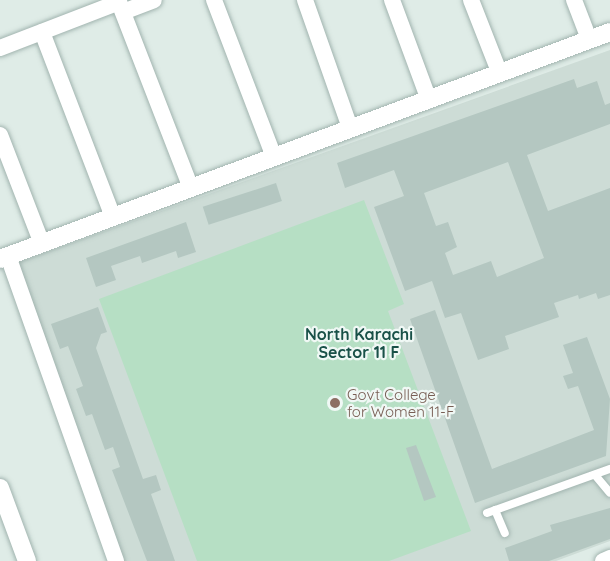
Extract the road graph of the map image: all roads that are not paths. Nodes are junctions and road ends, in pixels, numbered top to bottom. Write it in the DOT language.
graph roads {
  1 [pos="154,0"];
  2 [pos="214,0"];
  3 [pos="305,0"];
  4 [pos="393,0"];
  5 [pos="471,0"];
  6 [pos="574,0"];
  7 [pos="120,5"];
  8 [pos="42,32"];
  9 [pos="610,32"];
  10 [pos="589,39"];
  11 [pos="0,48"];
  12 [pos="500,74"];
  13 [pos="429,100"];
  14 [pos="350,128"];
  15 [pos="0,135"];
  16 [pos="274,157"];
  17 [pos="191,188"];
  18 [pos="113,217"];
  19 [pos="42,244"];
  20 [pos="4,258"];
  21 [pos="610,470"];
  22 [pos="595,475"];
  23 [pos="0,488"];
  24 [pos="610,492"];
  25 [pos="505,533"];
  26 [pos="610,558"];
  27 [pos="27,561"];
  28 [pos="116,561"];
  29 [pos="603,561"];
  1 -- 7 [label="street"];
  2 -- 16 [label="street"];
  3 -- 14 [label="street"];
  4 -- 13 [label="street"];
  5 -- 12 [label="street"];
  6 -- 10 [label="street"];
  7 -- 8 [label="street"];
  7 -- 17 [label="street"];
  8 -- 11 [label="street"];
  8 -- 18 [label="street"];
  9 -- 10 [label="street"];
  10 -- 12 [label="street"];
  12 -- 13 [label="street"];
  13 -- 14 [label="street"];
  14 -- 16 [label="street"];
  15 -- 19 [label="street"];
  16 -- 17 [label="street"];
  17 -- 18 [label="street"];
  18 -- 19 [label="street"];
  19 -- 20 [label="street"];
  20 -- 28 [label="street"];
  21 -- 22 [label="lane"];
  22 -- 24 [label="lane"];
  22 -- 25 [label="lane"];
  23 -- 27 [label="street"];
  26 -- 29 [label="street"];
}
